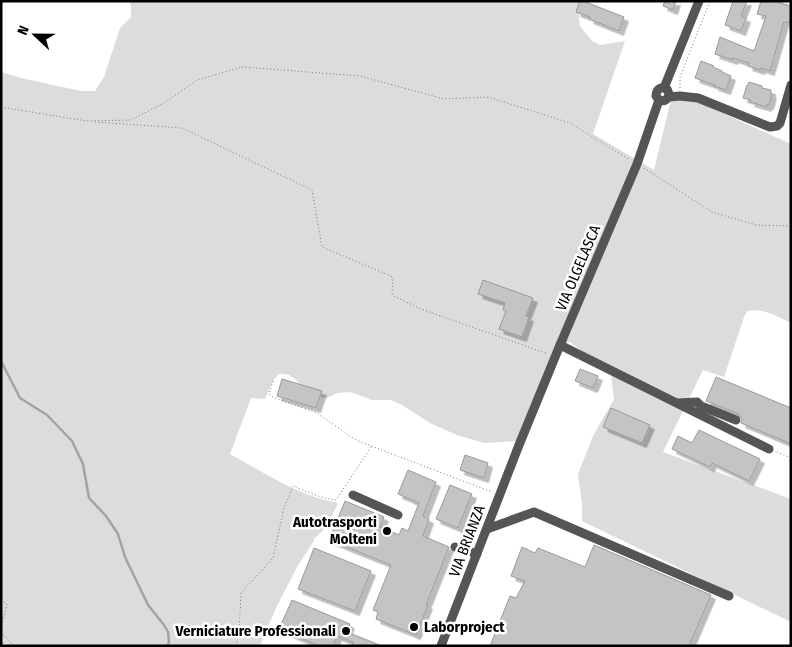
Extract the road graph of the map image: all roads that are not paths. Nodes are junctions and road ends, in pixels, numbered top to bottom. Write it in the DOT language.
graph roads {
  1 [pos="699,1"];
  2 [pos="791,85"];
  3 [pos="664,88"];
  4 [pos="669,97"];
  5 [pos="659,100"];
  6 [pos="560,345"];
  7 [pos="676,404"];
  8 [pos="736,420"];
  9 [pos="519,445"];
  10 [pos="769,449"];
  11 [pos="353,495"];
  12 [pos="398,515"];
  13 [pos="487,528"];
  14 [pos="455,547"];
  15 [pos="477,554"];
  16 [pos="729,596"];
  17 [pos="441,646"];
  1 -- 3 [label="street, VIA OLGELASCA"];
  2 -- 4 [label="street"];
  3 -- 4 [label="street"];
  3 -- 5 [label="street, VIA OLGELASCA"];
  4 -- 5 [label="street"];
  5 -- 6 [label="street, VIA OLGELASCA"];
  6 -- 7 [label="street"];
  6 -- 9 [label="street, VIA OLGELASCA"];
  7 -- 8 [label="street"];
  7 -- 10 [label="street"];
  9 -- 13 [label="street, VIA BRIANZA"];
  11 -- 12 [label="street"];
  13 -- 15 [label="street, VIA BRIANZA"];
  13 -- 16 [label="street"];
  14 -- 15 [label="street"];
  15 -- 17 [label="street, VIA BRIANZA"];
}
